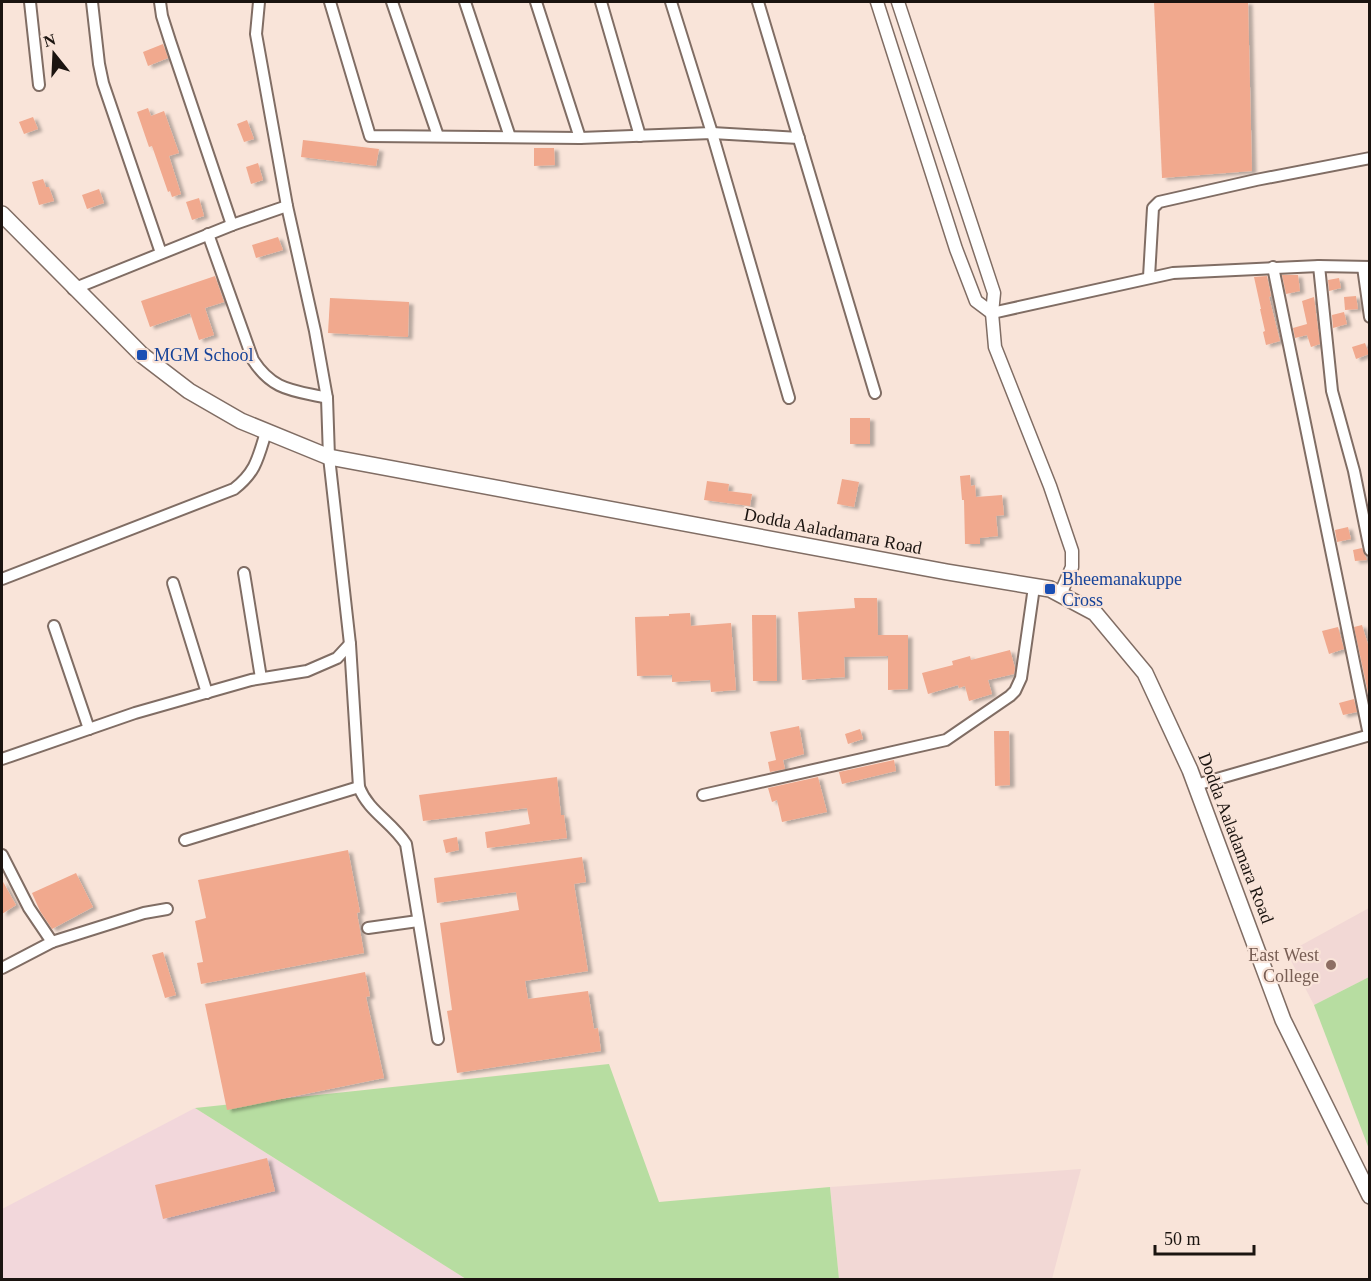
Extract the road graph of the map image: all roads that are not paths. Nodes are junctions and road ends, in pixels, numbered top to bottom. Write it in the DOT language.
graph roads {
  1 [pos="30,2"];
  2 [pos="92,2"];
  3 [pos="160,2"];
  4 [pos="259,2"];
  5 [pos="330,2"];
  6 [pos="392,2"];
  7 [pos="465,2"];
  8 [pos="536,2"];
  9 [pos="601,2"];
  10 [pos="671,2"];
  11 [pos="758,2"];
  12 [pos="877,2"];
  13 [pos="898,2"];
  14 [pos="39,85"];
  15 [pos="712,133"];
  16 [pos="438,136"];
  17 [pos="640,136"];
  18 [pos="510,137"];
  19 [pos="580,138"];
  20 [pos="800,138"];
  21 [pos="1370,159"];
  22 [pos="287,206"];
  23 [pos="2,214"];
  24 [pos="232,225"];
  25 [pos="208,234"];
  26 [pos="161,253"];
  27 [pos="1319,266"];
  28 [pos="1273,267"];
  29 [pos="1366,267"];
  30 [pos="1149,277"];
  31 [pos="73,289"];
  32 [pos="992,313"];
  33 [pos="1370,317"];
  34 [pos="875,393"];
  35 [pos="327,398"];
  36 [pos="789,398"];
  37 [pos="266,432"];
  38 [pos="329,457"];
  39 [pos="1370,550"];
  40 [pos="244,573"];
  41 [pos="2,579"];
  42 [pos="173,583"];
  43 [pos="1035,587"];
  44 [pos="1060,595"];
  45 [pos="54,626"];
  46 [pos="350,644"];
  47 [pos="261,678"];
  48 [pos="207,693"];
  49 [pos="89,729"];
  50 [pos="1369,735"];
  51 [pos="2,759"];
  52 [pos="1196,785"];
  53 [pos="359,787"];
  54 [pos="703,795"];
  55 [pos="185,840"];
  56 [pos="2,855"];
  57 [pos="167,909"];
  58 [pos="418,921"];
  59 [pos="368,928"];
  60 [pos="52,942"];
  61 [pos="2,968"];
  62 [pos="438,1039"];
  63 [pos="1370,1196"];
  1 -- 14 [label="street"];
  2 -- 26 [label="street"];
  3 -- 24 [label="street"];
  4 -- 22 [label="street"];
  5 -- 16 [label="street"];
  6 -- 16 [label="street"];
  7 -- 18 [label="street"];
  8 -- 19 [label="street"];
  9 -- 17 [label="street"];
  10 -- 15 [label="street"];
  11 -- 20 [label="street"];
  12 -- 32 [label="street"];
  13 -- 32 [label="street"];
  15 -- 17 [label="street"];
  15 -- 20 [label="street"];
  15 -- 36 [label="street"];
  16 -- 18 [label="street"];
  17 -- 19 [label="street"];
  18 -- 19 [label="street"];
  20 -- 34 [label="street"];
  21 -- 30 [label="street"];
  22 -- 24 [label="street"];
  22 -- 35 [label="street"];
  23 -- 31 [label="main road, Dodda Aaladamara Road"];
  24 -- 25 [label="street"];
  25 -- 26 [label="street"];
  25 -- 35 [label="street"];
  26 -- 31 [label="street"];
  27 -- 28 [label="street"];
  27 -- 29 [label="street"];
  27 -- 39 [label="street"];
  28 -- 30 [label="street"];
  28 -- 50 [label="street"];
  29 -- 33 [label="street"];
  30 -- 32 [label="street"];
  31 -- 37 [label="main road, Dodda Aaladamara Road"];
  32 -- 44 [label="street"];
  35 -- 38 [label="street"];
  37 -- 38 [label="main road, Dodda Aaladamara Road"];
  37 -- 41 [label="street"];
  38 -- 43 [label="main road, Dodda Aaladamara Road"];
  38 -- 46 [label="street"];
  40 -- 47 [label="street"];
  42 -- 48 [label="street"];
  43 -- 44 [label="main road, Dodda Aaladamara Road"];
  43 -- 54 [label="street"];
  44 -- 52 [label="main road, Dodda Aaladamara Road"];
  45 -- 49 [label="street"];
  46 -- 47 [label="street"];
  46 -- 53 [label="street"];
  47 -- 48 [label="street"];
  48 -- 49 [label="street"];
  49 -- 51 [label="street"];
  50 -- 52 [label="street"];
  52 -- 63 [label="main road, Dodda Aaladamara Road"];
  53 -- 55 [label="street"];
  53 -- 58 [label="street"];
  56 -- 60 [label="street"];
  57 -- 60 [label="street"];
  58 -- 59 [label="street"];
  58 -- 62 [label="street"];
  60 -- 61 [label="street"];
}
